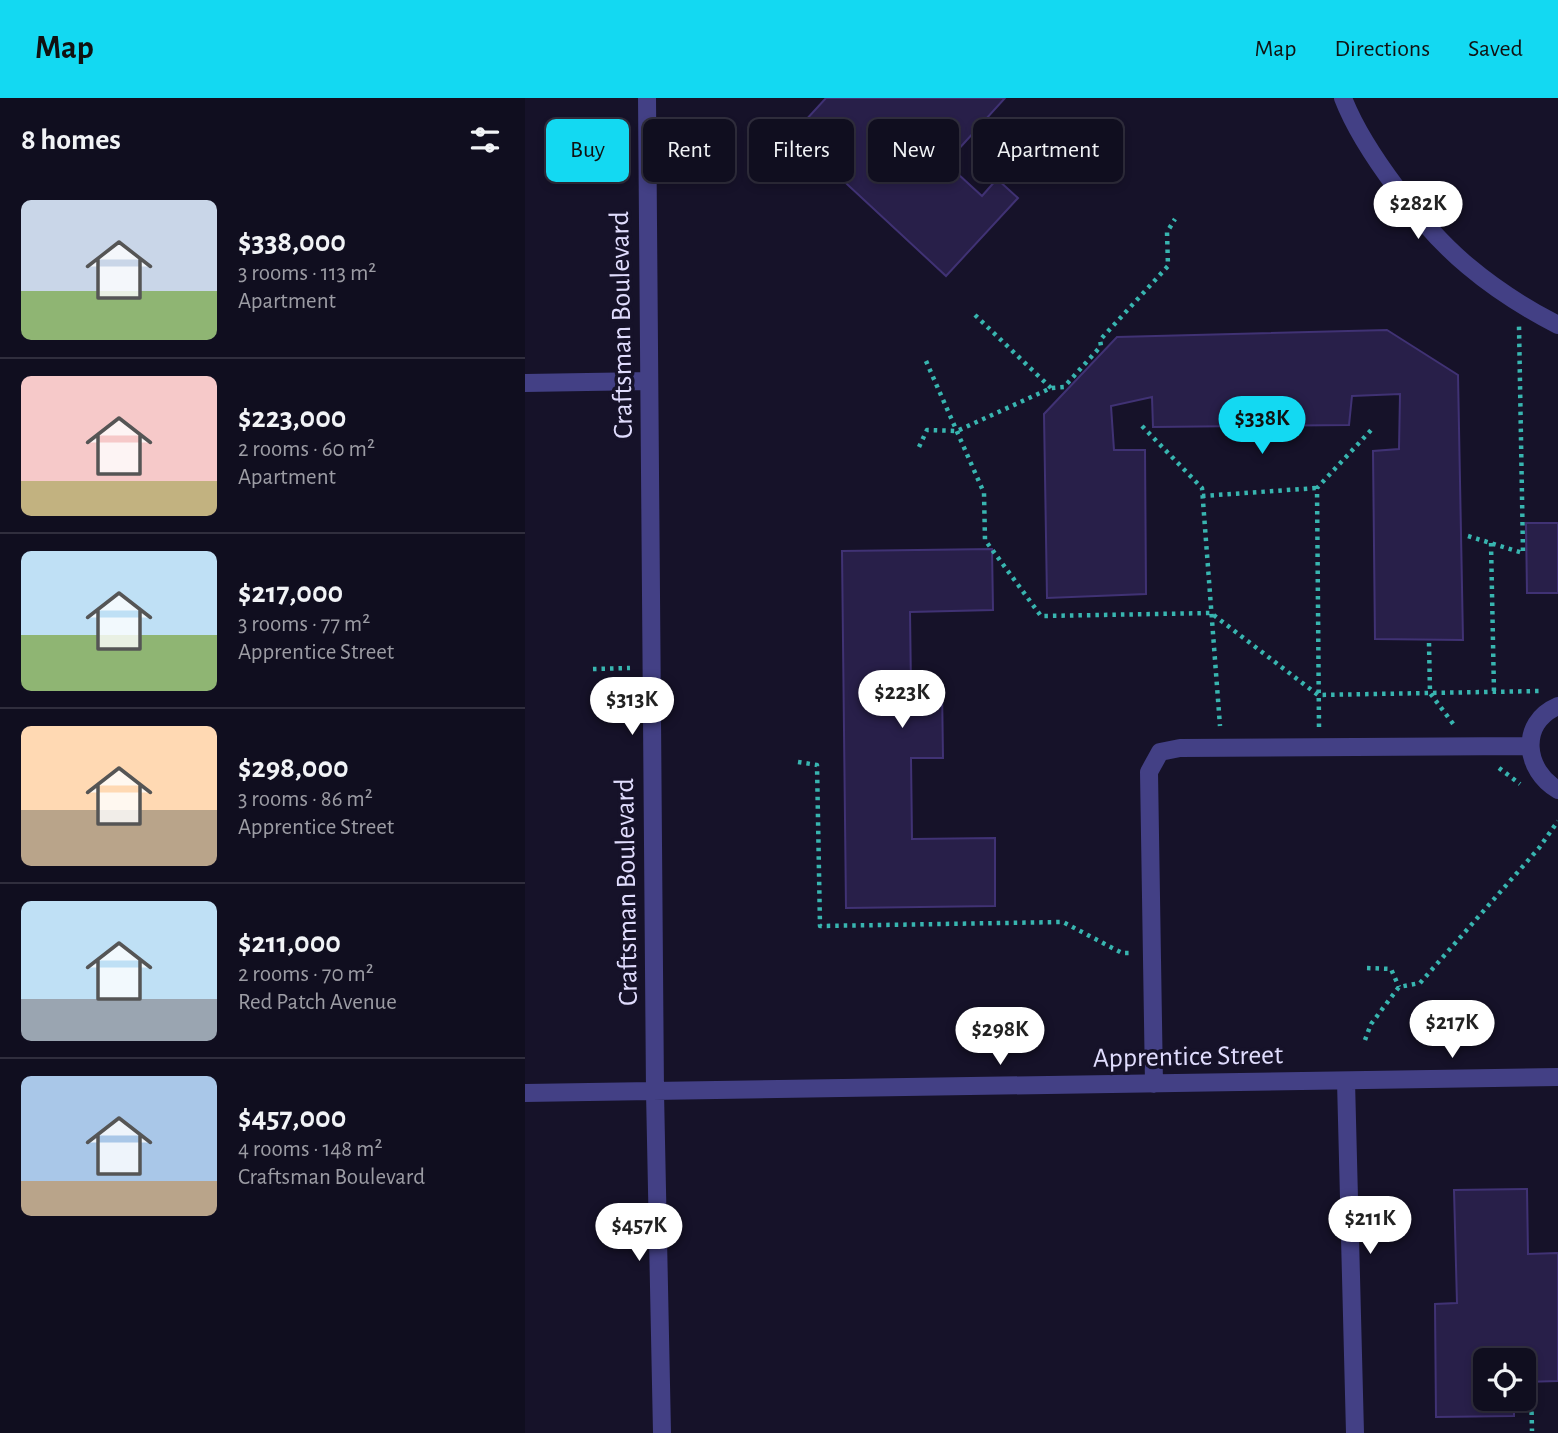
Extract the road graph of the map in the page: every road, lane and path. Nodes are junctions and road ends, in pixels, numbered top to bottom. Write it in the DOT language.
graph roads {
  1 [pos="647,98"];
  2 [pos="1343,98"];
  3 [pos="1175,219"];
  4 [pos="1519,301"];
  5 [pos="975,315"];
  6 [pos="1558,325"];
  7 [pos="926,361"];
  8 [pos="649,381"];
  9 [pos="525,383"];
  10 [pos="1051,388"];
  11 [pos="1142,426"];
  12 [pos="1373,428"];
  13 [pos="957,431"];
  14 [pos="919,447"];
  15 [pos="1317,488"];
  16 [pos="1202,496"];
  17 [pos="1468,536"];
  18 [pos="1491,543"];
  19 [pos="1211,613"];
  20 [pos="1429,643"];
  21 [pos="651,668"];
  22 [pos="593,669"];
  23 [pos="1545,691"];
  24 [pos="1495,692"];
  25 [pos="1430,693"];
  26 [pos="1318,695"];
  27 [pos="1558,706"];
  28 [pos="1529,746"];
  29 [pos="1222,747"];
  30 [pos="1319,747"];
  31 [pos="1465,747"];
  32 [pos="798,762"];
  33 [pos="1526,789"];
  34 [pos="1558,790"];
  35 [pos="1558,821"];
  36 [pos="1153,952"];
  37 [pos="1367,968"];
  38 [pos="1399,987"];
  39 [pos="1365,1040"];
  40 [pos="1558,1077"];
  41 [pos="1346,1081"];
  42 [pos="1154,1084"];
  43 [pos="655,1092"];
  44 [pos="525,1093"];
  45 [pos="1532,1411"];
  46 [pos="1532,1431"];
  47 [pos="662,1433"];
  48 [pos="1355,1433"];
  1 -- 8 [label="street, Craftsman Boulevard"];
  2 -- 4 [label="street"];
  3 -- 10 [label="path"];
  4 -- 6 [label="street"];
  4 -- 18 [label="path"];
  5 -- 10 [label="path"];
  7 -- 13 [label="path"];
  8 -- 9 [label="street"];
  8 -- 21 [label="street, Craftsman Boulevard"];
  10 -- 13 [label="path"];
  11 -- 16 [label="path"];
  12 -- 15 [label="path"];
  13 -- 14 [label="path"];
  13 -- 19 [label="path"];
  15 -- 16 [label="path"];
  15 -- 26 [label="path"];
  16 -- 19 [label="path"];
  17 -- 18 [label="path"];
  18 -- 24 [label="path"];
  19 -- 26 [label="path"];
  19 -- 29 [label="path"];
  20 -- 25 [label="path"];
  21 -- 22 [label="path"];
  21 -- 43 [label="street, Craftsman Boulevard"];
  23 -- 24 [label="path"];
  24 -- 25 [label="path"];
  25 -- 26 [label="path"];
  25 -- 31 [label="path"];
  26 -- 30 [label="path"];
  27 -- 28 [label="street"];
  28 -- 31 [label="street"];
  28 -- 34 [label="street"];
  29 -- 30 [label="street"];
  29 -- 36 [label="street"];
  30 -- 31 [label="street"];
  31 -- 33 [label="path"];
  32 -- 36 [label="path"];
  35 -- 38 [label="path"];
  36 -- 42 [label="street"];
  37 -- 38 [label="path"];
  38 -- 39 [label="path"];
  40 -- 41 [label="street, Apprentice Street"];
  41 -- 42 [label="street, Apprentice Street"];
  41 -- 48 [label="street"];
  42 -- 43 [label="street, Apprentice Street"];
  43 -- 44 [label="street, Apprentice Street"];
  43 -- 47 [label="street, Craftsman Boulevard"];
  45 -- 46 [label="path"];
}
